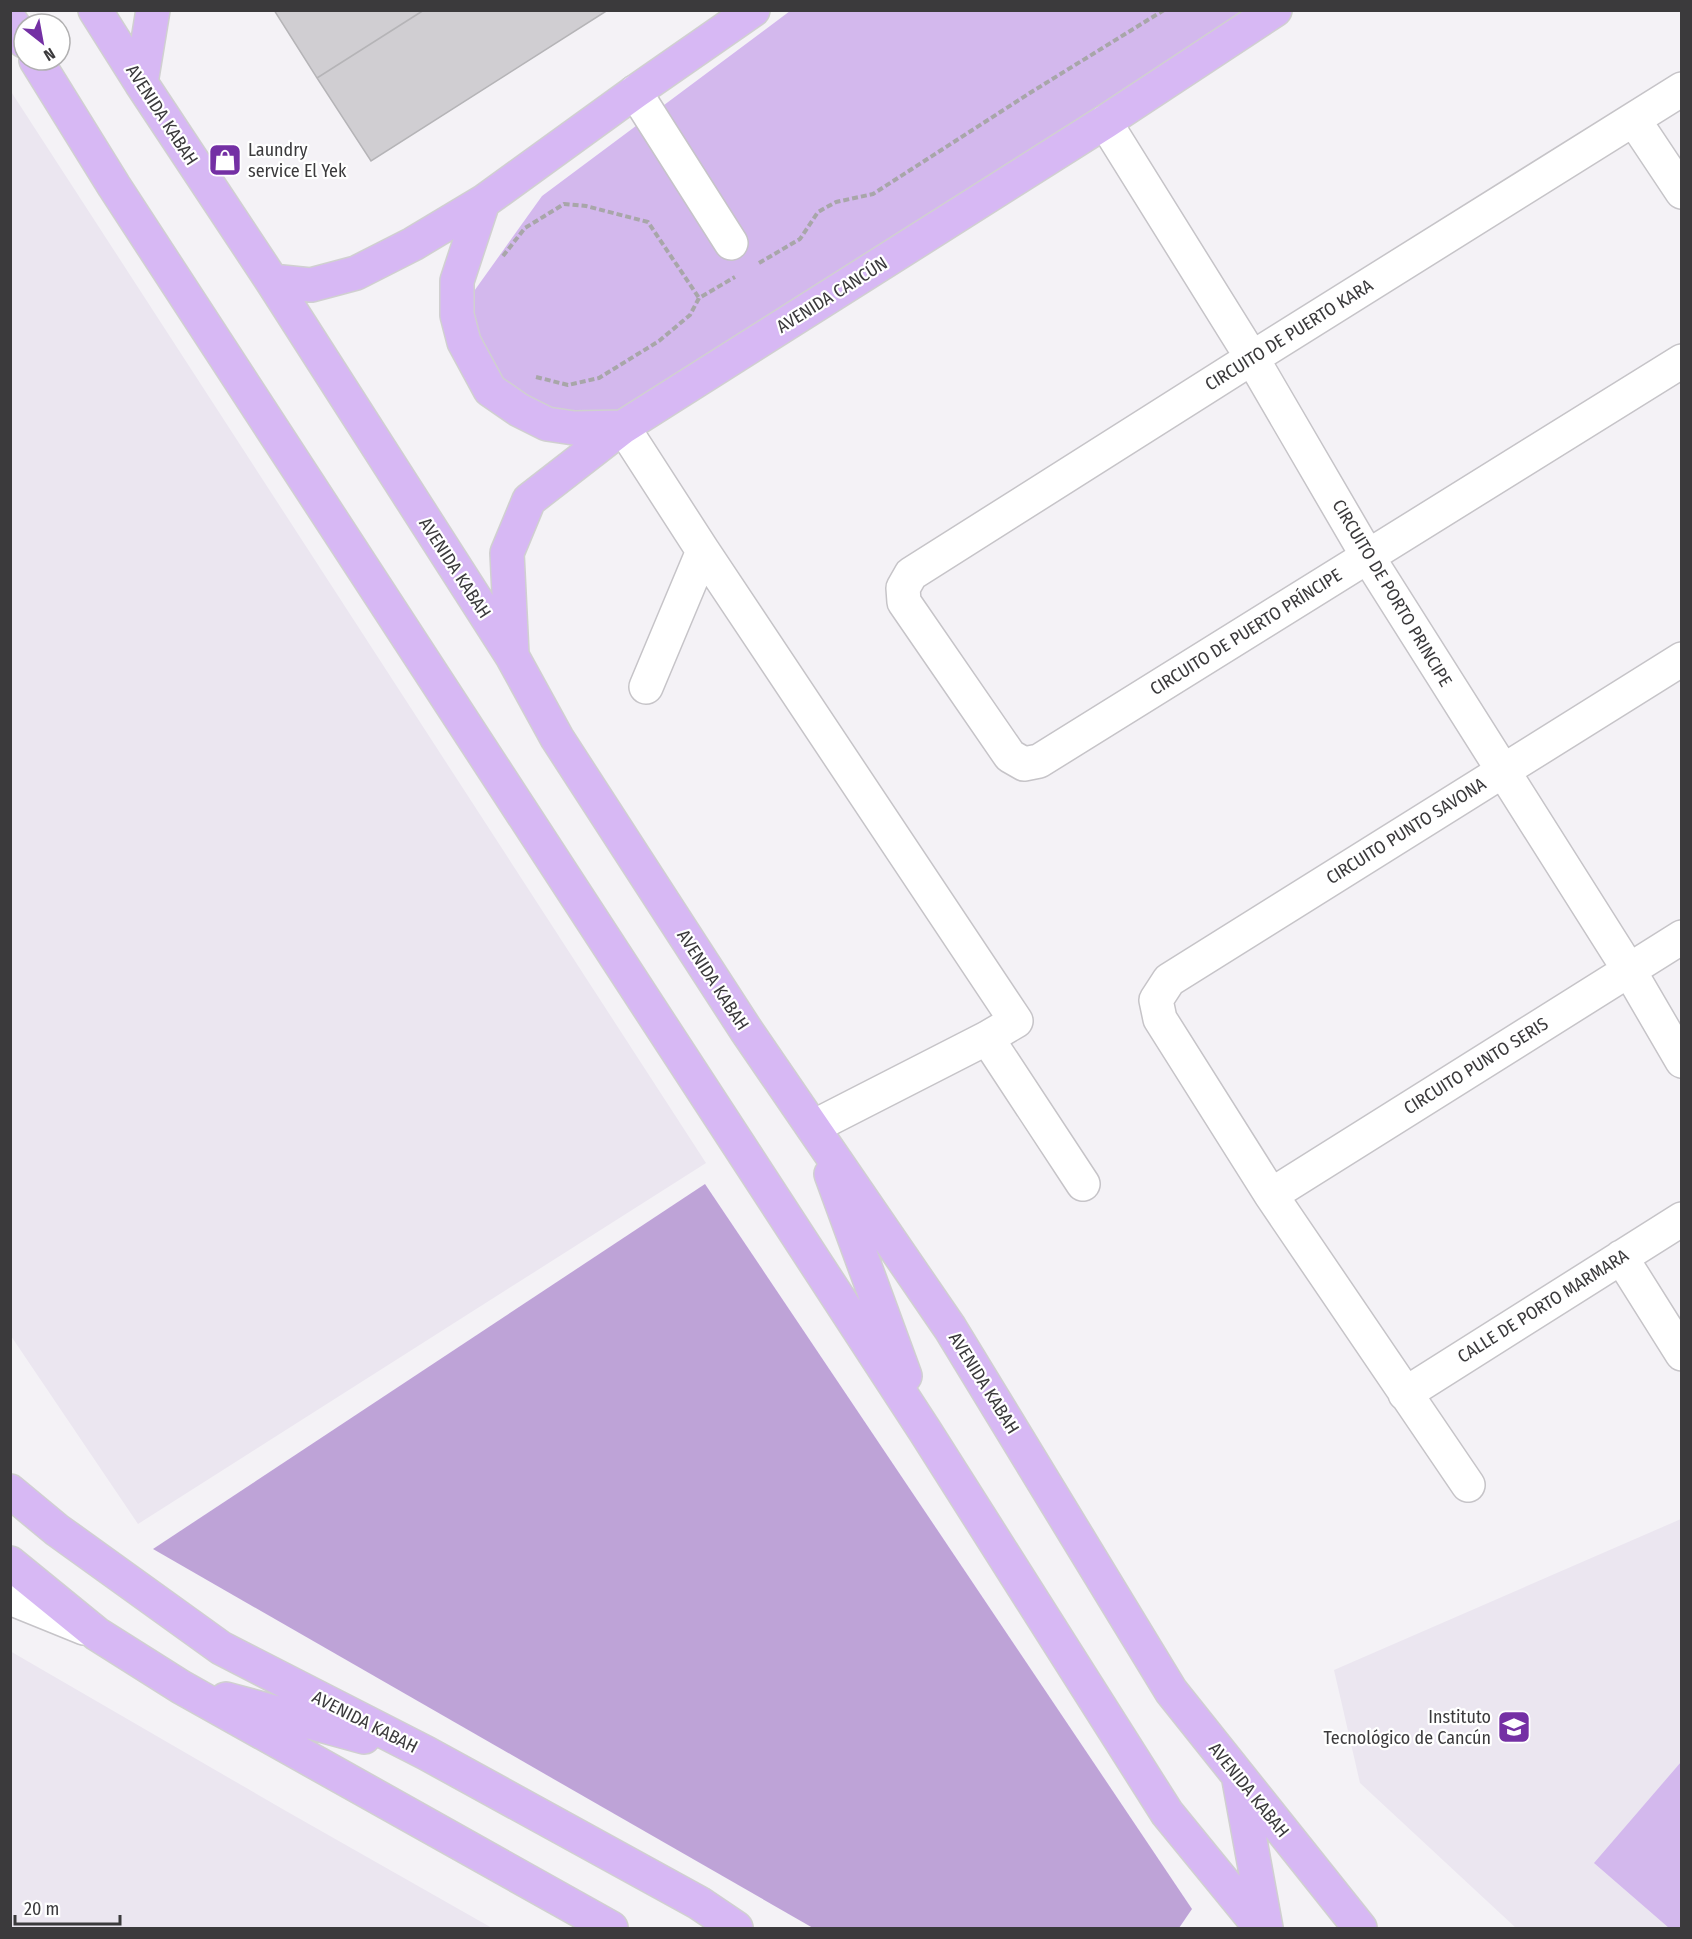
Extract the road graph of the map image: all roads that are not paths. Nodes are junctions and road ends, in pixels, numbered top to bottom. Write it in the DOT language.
graph roads {
  1 [pos="95,10"];
  2 [pos="153,10"];
  3 [pos="753,10"];
  4 [pos="1275,10"];
  5 [pos="43,72"];
  6 [pos="141,83"];
  7 [pos="1682,89"];
  8 [pos="634,92"];
  9 [pos="1634,120"];
  10 [pos="1105,122"];
  11 [pos="1682,192"];
  12 [pos="483,202"];
  13 [pos="740,256"];
  14 [pos="272,281"];
  15 [pos="1252,358"];
  16 [pos="1682,361"];
  17 [pos="623,426"];
  18 [pos="702,551"];
  19 [pos="1368,557"];
  20 [pos="903,588"];
  21 [pos="512,656"];
  22 [pos="1682,659"];
  23 [pos="646,687"];
  24 [pos="1502,771"];
  25 [pos="1682,938"];
  26 [pos="1629,970"];
  27 [pos="987,1038"];
  28 [pos="1682,1061"];
  29 [pos="813,1127"];
  30 [pos="1083,1184"];
  31 [pos="1271,1195"];
  32 [pos="1682,1219"];
  33 [pos="1621,1257"];
  34 [pos="1682,1354"];
  35 [pos="1405,1394"];
  36 [pos="925,1431"];
  37 [pos="1468,1485"];
  38 [pos="10,1491"];
  39 [pos="10,1563"];
  40 [pos="10,1598"];
  41 [pos="97,1634"];
  42 [pos="181,1687"];
  43 [pos="426,1753"];
  44 [pos="1238,1776"];
  45 [pos="699,1903"];
  46 [pos="611,1929"];
  47 [pos="725,1929"];
  48 [pos="736,1929"];
  49 [pos="1261,1929"];
  50 [pos="1266,1929"];
  51 [pos="1360,1929"];
  1 -- 6 [label="main road, AVENIDA KABAH"];
  2 -- 6 [label="main road"];
  3 -- 8 [label="main road"];
  4 -- 10 [label="main road, AVENIDA CANCÚN"];
  5 -- 36 [label="main road"];
  6 -- 14 [label="main road, AVENIDA KABAH"];
  7 -- 9 [label="street, CIRCUITO DE PUERTO KARA"];
  8 -- 12 [label="main road"];
  8 -- 13 [label="street"];
  9 -- 11 [label="street"];
  9 -- 15 [label="street, CIRCUITO DE PUERTO KARA"];
  10 -- 15 [label="street, CIRCUITO DE PORTO PRINCIPE"];
  10 -- 17 [label="main road, AVENIDA CANCÚN"];
  12 -- 14 [label="main road"];
  12 -- 17 [label="main road"];
  14 -- 21 [label="main road, AVENIDA KABAH"];
  15 -- 19 [label="street, CIRCUITO DE PORTO PRINCIPE"];
  15 -- 20 [label="street, CIRCUITO DE PUERTO KARA"];
  16 -- 19 [label="street, CIRCUITO DE PUERTO PRÍNCIPE"];
  17 -- 18 [label="street"];
  17 -- 21 [label="main road, AVENIDA CANCÚN"];
  18 -- 23 [label="street"];
  18 -- 27 [label="street"];
  19 -- 20 [label="street, CIRCUITO DE PUERTO PRÍNCIPE"];
  19 -- 24 [label="street, CIRCUITO DE PORTO PRINCIPE"];
  21 -- 29 [label="main road, AVENIDA KABAH"];
  22 -- 24 [label="street, CIRCUITO PUNTO SAVONA"];
  24 -- 26 [label="street, CIRCUITO DE PORTO PRINCIPE"];
  24 -- 31 [label="street, CIRCUITO PUNTO SAVONA"];
  25 -- 26 [label="street, CIRCUITO PUNTO SERIS"];
  26 -- 28 [label="street, CIRCUITO DE PORTO PRINCIPE"];
  26 -- 31 [label="street, CIRCUITO PUNTO SERIS"];
  27 -- 29 [label="street"];
  27 -- 30 [label="street"];
  29 -- 36 [label="main road"];
  29 -- 44 [label="main road, AVENIDA KABAH"];
  31 -- 35 [label="street"];
  32 -- 33 [label="street, CALLE DE PORTO MARMARA"];
  33 -- 34 [label="street"];
  33 -- 35 [label="street, CALLE DE PORTO MARMARA"];
  35 -- 37 [label="street"];
  36 -- 49 [label="main road"];
  38 -- 43 [label="main road, AVENIDA KABAH"];
  39 -- 41 [label="main road"];
  40 -- 41 [label="street"];
  41 -- 42 [label="main road"];
  42 -- 43 [label="main road"];
  42 -- 46 [label="main road"];
  43 -- 45 [label="main road, AVENIDA KABAH"];
  44 -- 50 [label="main road"];
  44 -- 51 [label="main road, AVENIDA KABAH"];
  45 -- 47 [label="main road"];
  45 -- 48 [label="main road, AVENIDA KABAH"];
}
